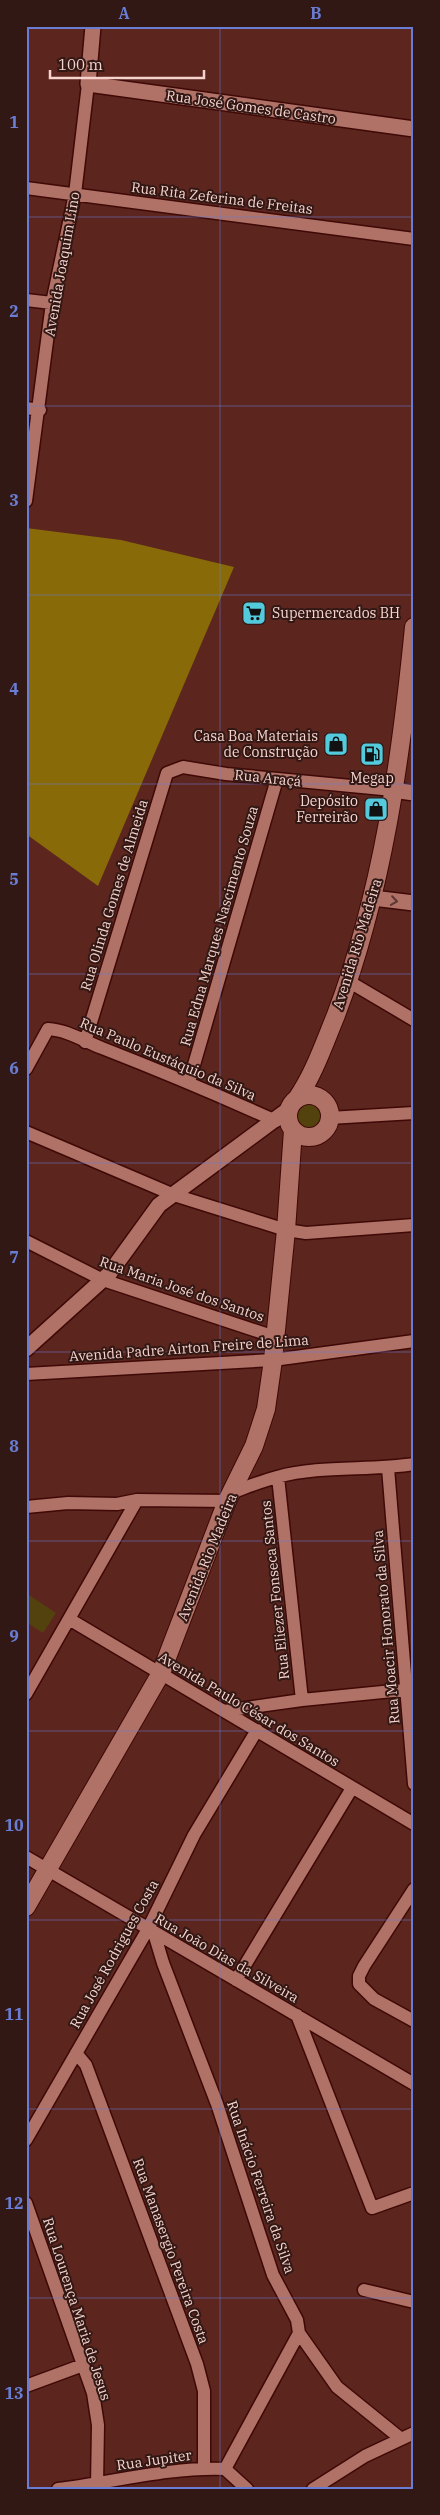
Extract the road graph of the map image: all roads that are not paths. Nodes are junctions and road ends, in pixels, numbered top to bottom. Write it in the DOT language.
graph roads {
  1 [pos="92,27"];
  2 [pos="88,84"];
  3 [pos="414,129"];
  4 [pos="26,188"];
  5 [pos="75,194"];
  6 [pos="414,239"];
  7 [pos="26,300"];
  8 [pos="52,303"];
  9 [pos="26,408"];
  10 [pos="40,410"];
  11 [pos="26,501"];
  12 [pos="414,627"];
  13 [pos="410,682"];
  14 [pos="183,767"];
  15 [pos="277,779"];
  16 [pos="393,790"];
  17 [pos="414,793"];
  18 [pos="373,898"];
  19 [pos="414,904"];
  20 [pos="348,981"];
  21 [pos="414,1020"];
  22 [pos="85,1042"];
  23 [pos="322,1052"];
  24 [pos="26,1069"];
  25 [pos="189,1082"];
  26 [pos="323,1101"];
  27 [pos="414,1113"];
  28 [pos="289,1117"];
  29 [pos="329,1118"];
  30 [pos="26,1132"];
  31 [pos="314,1136"];
  32 [pos="291,1175"];
  33 [pos="174,1194"];
  34 [pos="414,1226"];
  35 [pos="286,1230"];
  36 [pos="26,1241"];
  37 [pos="103,1280"];
  38 [pos="275,1338"];
  39 [pos="414,1341"];
  40 [pos="26,1349"];
  41 [pos="273,1360"];
  42 [pos="26,1374"];
  43 [pos="414,1464"];
  44 [pos="388,1468"];
  45 [pos="278,1477"];
  46 [pos="230,1497"];
  47 [pos="137,1500"];
  48 [pos="26,1507"];
  49 [pos="69,1619"];
  50 [pos="161,1673"];
  51 [pos="410,1689"];
  52 [pos="26,1694"];
  53 [pos="302,1700"];
  54 [pos="224,1711"];
  55 [pos="257,1730"];
  56 [pos="414,1784"];
  57 [pos="352,1788"];
  58 [pos="414,1824"];
  59 [pos="26,1856"];
  60 [pos="48,1869"];
  61 [pos="414,1889"];
  62 [pos="26,1907"];
  63 [pos="151,1931"];
  64 [pos="236,1980"];
  65 [pos="297,2015"];
  66 [pos="414,2021"];
  67 [pos="76,2053"];
  68 [pos="414,2084"];
  69 [pos="26,2140"];
  70 [pos="414,2193"];
  71 [pos="26,2203"];
  72 [pos="364,2290"];
  73 [pos="414,2302"];
  74 [pos="299,2333"];
  75 [pos="83,2365"];
  76 [pos="26,2386"];
  77 [pos="414,2433"];
  78 [pos="400,2438"];
  79 [pos="204,2468"];
  80 [pos="225,2469"];
  81 [pos="89,2486"];
  82 [pos="58,2489"];
  83 [pos="247,2489"];
  84 [pos="313,2489"];
  1 -- 2 [label="street, Avenida Joaquim Lino"];
  2 -- 3 [label="street, Rua José Gomes de Castro"];
  2 -- 5 [label="street, Avenida Joaquim Lino"];
  4 -- 5 [label="street, Rua Rita Zeferina de Freitas"];
  5 -- 6 [label="street, Rua Rita Zeferina de Freitas"];
  5 -- 8 [label="street, Avenida Joaquim Lino"];
  7 -- 8 [label="street"];
  8 -- 10 [label="street, Avenida Joaquim Lino"];
  9 -- 10 [label="street"];
  10 -- 11 [label="street, Avenida Joaquim Lino"];
  12 -- 13 [label="main road, Avenida Rio Madeira"];
  13 -- 16 [label="main road, Avenida Rio Madeira"];
  14 -- 15 [label="street, Rua Araçá"];
  14 -- 22 [label="street, Rua Olinda Gomes de Almeida"];
  15 -- 16 [label="street, Rua Araçá"];
  15 -- 25 [label="street, Rua Edna Marques Nascimento Souza"];
  16 -- 17 [label="street, Rua Araçá"];
  16 -- 18 [label="main road, Avenida Rio Madeira"];
  18 -- 19 [label="street, one-way"];
  18 -- 20 [label="main road, Avenida Rio Madeira"];
  20 -- 21 [label="street"];
  20 -- 23 [label="main road, Avenida Rio Madeira"];
  22 -- 24 [label="street, Rua Paulo Eustáquio da Silva"];
  22 -- 25 [label="street, Rua Paulo Eustáquio da Silva"];
  23 -- 26 [label="main road, Avenida Rio Madeira"];
  23 -- 28 [label="main road, Avenida Rio Madeira"];
  25 -- 28 [label="street, Rua Paulo Eustáquio da Silva"];
  26 -- 28 [label="main road"];
  26 -- 29 [label="main road"];
  27 -- 29 [label="street"];
  28 -- 31 [label="main road"];
  28 -- 32 [label="main road, Avenida Rio Madeira"];
  28 -- 33 [label="street"];
  29 -- 31 [label="main road"];
  30 -- 33 [label="street"];
  31 -- 32 [label="main road, Avenida Rio Madeira"];
  32 -- 35 [label="main road, Avenida Rio Madeira"];
  33 -- 35 [label="street"];
  33 -- 37 [label="street"];
  34 -- 35 [label="street"];
  35 -- 38 [label="main road, Avenida Rio Madeira"];
  36 -- 37 [label="street, Rua Maria José dos Santos"];
  37 -- 38 [label="street, Rua Maria José dos Santos"];
  37 -- 40 [label="street"];
  38 -- 41 [label="main road, Avenida Rio Madeira"];
  39 -- 41 [label="street, Avenida Padre Airton Freire de Lima"];
  41 -- 42 [label="street, Avenida Padre Airton Freire de Lima"];
  41 -- 46 [label="main road, Avenida Rio Madeira"];
  43 -- 44 [label="street"];
  44 -- 45 [label="street"];
  44 -- 51 [label="street, Rua Moacir Honorato da Silva"];
  45 -- 46 [label="street"];
  45 -- 53 [label="street, Rua Eliezer Fonseca Santos"];
  46 -- 47 [label="street"];
  46 -- 50 [label="main road, Avenida Rio Madeira"];
  47 -- 48 [label="street"];
  47 -- 49 [label="street"];
  49 -- 50 [label="street, Avenida Paulo César dos Santos"];
  49 -- 52 [label="street"];
  50 -- 54 [label="street, Avenida Paulo César dos Santos"];
  50 -- 60 [label="main road, Avenida Rio Madeira"];
  51 -- 53 [label="street"];
  51 -- 56 [label="street, Rua Moacir Honorato da Silva"];
  53 -- 54 [label="street"];
  54 -- 55 [label="street, Avenida Paulo César dos Santos"];
  55 -- 57 [label="street, Avenida Paulo César dos Santos"];
  55 -- 63 [label="street, Rua José Rodrigues Costa"];
  57 -- 58 [label="street, Avenida Paulo César dos Santos"];
  57 -- 64 [label="street"];
  59 -- 60 [label="street, Rua João Dias da Silveira"];
  60 -- 62 [label="main road, Avenida Rio Madeira"];
  60 -- 63 [label="street, Rua João Dias da Silveira"];
  61 -- 66 [label="street"];
  63 -- 64 [label="street, Rua João Dias da Silveira"];
  63 -- 67 [label="street, Rua José Rodrigues Costa"];
  63 -- 74 [label="street, Rua Inácio Ferreira da Silva"];
  64 -- 65 [label="street, Rua João Dias da Silveira"];
  65 -- 68 [label="street, Rua João Dias da Silveira"];
  65 -- 70 [label="street"];
  67 -- 69 [label="street, Rua José Rodrigues Costa"];
  67 -- 79 [label="street, Rua Manasergio Pereira Costa"];
  71 -- 75 [label="street, Rua Lourença Maria de Jesus"];
  72 -- 73 [label="street"];
  74 -- 78 [label="street, Rua Inácio Ferreira da Silva"];
  74 -- 80 [label="street"];
  75 -- 76 [label="street"];
  75 -- 81 [label="street, Rua Lourença Maria de Jesus"];
  77 -- 78 [label="street"];
  78 -- 84 [label="street"];
  79 -- 80 [label="street, Rua Jupiter"];
  79 -- 81 [label="street, Rua Jupiter"];
  80 -- 83 [label="street"];
  81 -- 82 [label="street, Rua Jupiter"];
}
